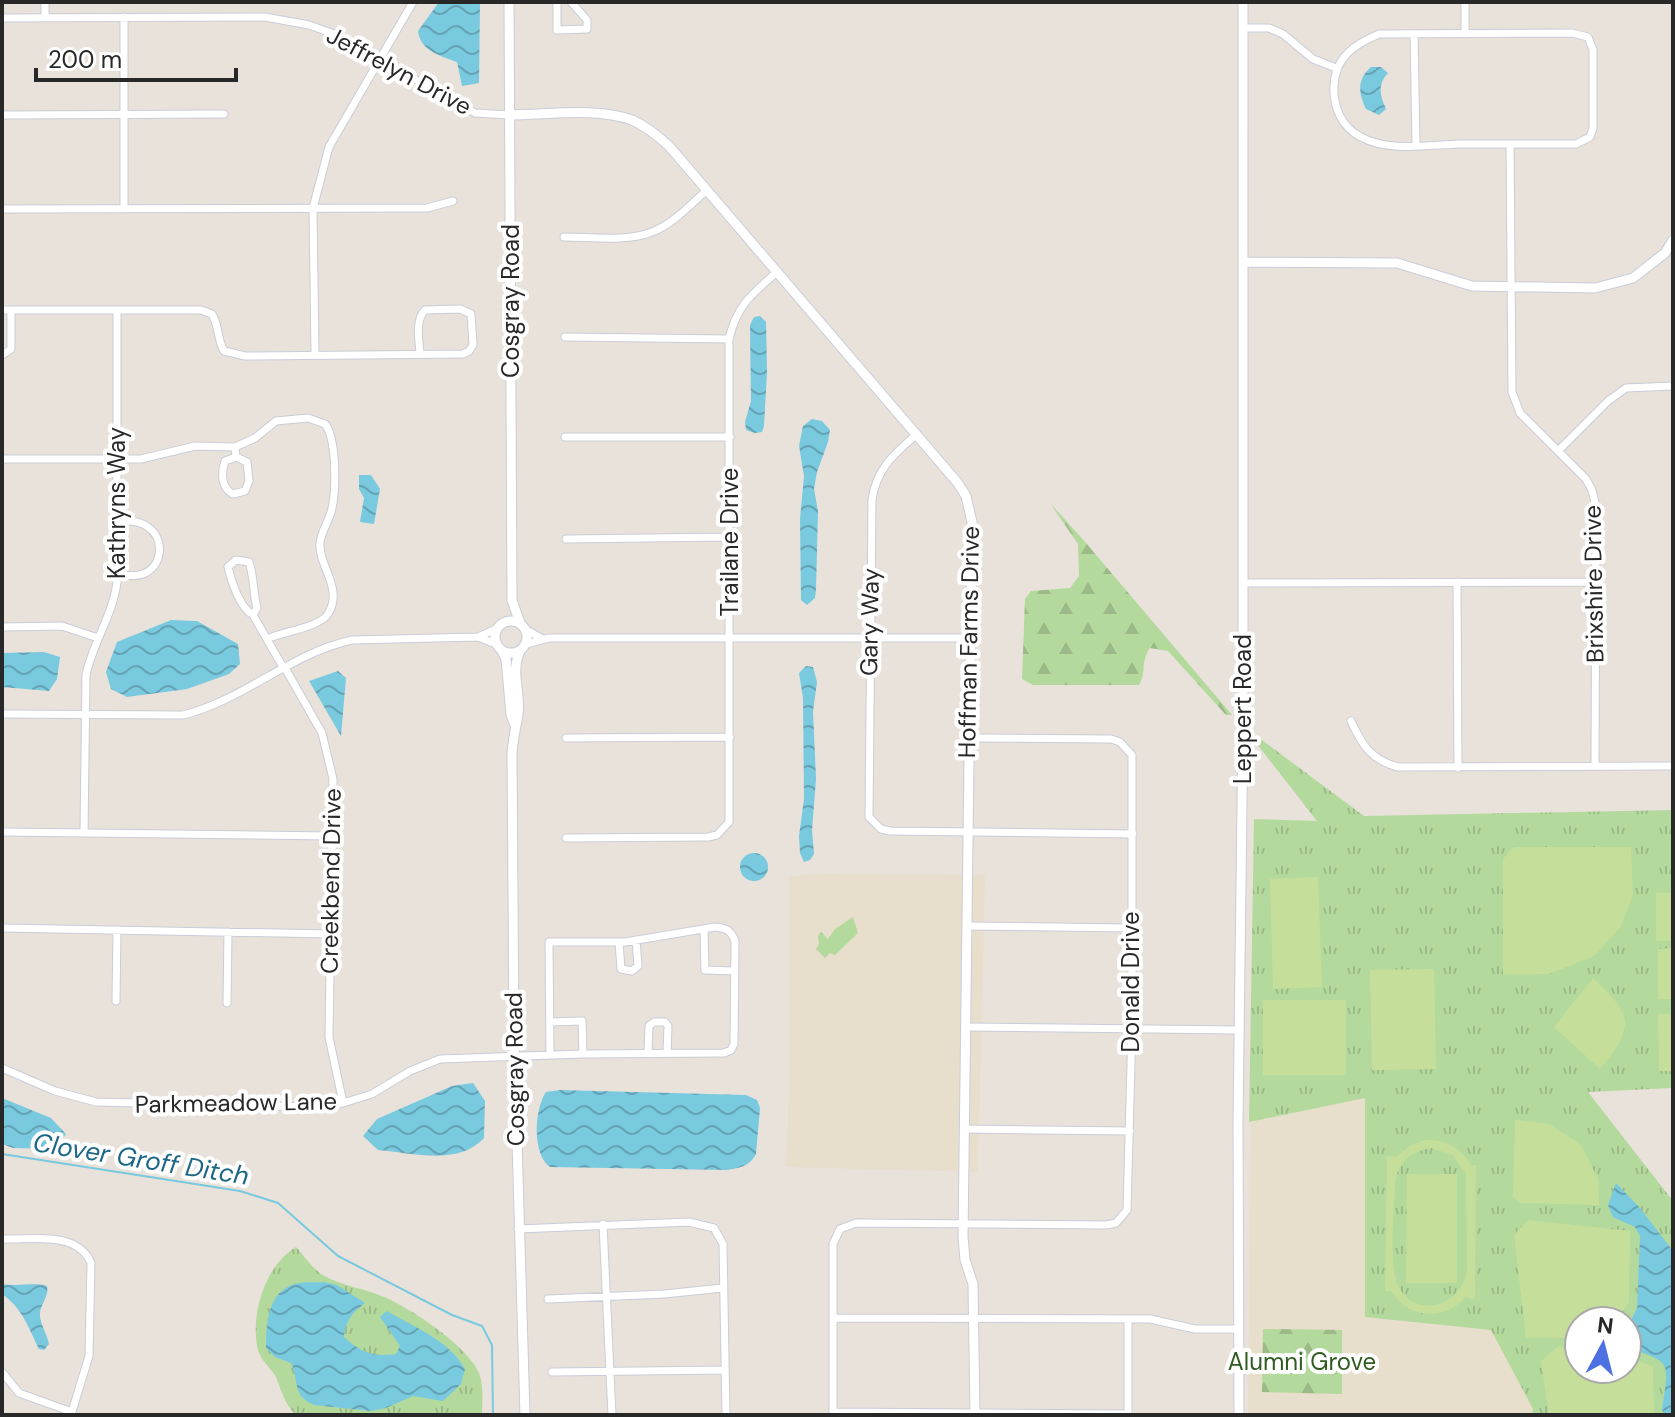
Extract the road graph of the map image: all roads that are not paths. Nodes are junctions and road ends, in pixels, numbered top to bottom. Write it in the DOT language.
graph roads {
  1 [pos="45,2"];
  2 [pos="413,2"];
  3 [pos="509,2"];
  4 [pos="557,2"];
  5 [pos="571,2"];
  6 [pos="1243,2"];
  7 [pos="1465,2"];
  8 [pos="45,17"];
  9 [pos="124,17"];
  10 [pos="2,18"];
  11 [pos="1243,28"];
  12 [pos="1414,34"];
  13 [pos="1465,34"];
  14 [pos="380,60"];
  15 [pos="1336,68"];
  16 [pos="124,114"];
  17 [pos="224,114"];
  18 [pos="2,115"];
  19 [pos="510,115"];
  20 [pos="1510,144"];
  21 [pos="1416,145"];
  22 [pos="707,190"];
  23 [pos="453,201"];
  24 [pos="124,208"];
  25 [pos="313,208"];
  26 [pos="2,209"];
  27 [pos="564,237"];
  28 [pos="1673,240"];
  29 [pos="1669,256"];
  30 [pos="1243,262"];
  31 [pos="777,272"];
  32 [pos="1510,288"];
  33 [pos="6,310"];
  34 [pos="117,312"];
  35 [pos="565,337"];
  36 [pos="729,339"];
  37 [pos="420,353"];
  38 [pos="315,354"];
  39 [pos="2,355"];
  40 [pos="1673,386"];
  41 [pos="917,434"];
  42 [pos="565,437"];
  43 [pos="730,437"];
  44 [pos="235,447"];
  45 [pos="1559,450"];
  46 [pos="236,457"];
  47 [pos="2,459"];
  48 [pos="118,460"];
  49 [pos="117,520"];
  50 [pos="730,537"];
  51 [pos="566,539"];
  52 [pos="117,575"];
  53 [pos="1457,582"];
  54 [pos="1595,582"];
  55 [pos="1243,583"];
  56 [pos="512,600"];
  57 [pos="253,615"];
  58 [pos="500,626"];
  59 [pos="522,626"];
  60 [pos="2,627"];
  61 [pos="478,637"];
  62 [pos="731,637"];
  63 [pos="870,637"];
  64 [pos="98,638"];
  65 [pos="541,638"];
  66 [pos="970,638"];
  67 [pos="267,639"];
  68 [pos="499,647"];
  69 [pos="523,647"];
  70 [pos="284,669"];
  71 [pos="2,714"];
  72 [pos="85,715"];
  73 [pos="1351,721"];
  74 [pos="514,723"];
  75 [pos="730,737"];
  76 [pos="566,738"];
  77 [pos="968,738"];
  78 [pos="1595,766"];
  79 [pos="1673,766"];
  80 [pos="1458,768"];
  81 [pos="2,832"];
  82 [pos="967,832"];
  83 [pos="84,833"];
  84 [pos="1133,834"];
  85 [pos="332,836"];
  86 [pos="566,838"];
  87 [pos="967,926"];
  88 [pos="2,928"];
  89 [pos="1131,928"];
  90 [pos="117,930"];
  91 [pos="704,930"];
  92 [pos="228,932"];
  93 [pos="331,934"];
  94 [pos="636,940"];
  95 [pos="619,942"];
  96 [pos="735,971"];
  97 [pos="116,1001"];
  98 [pos="227,1003"];
  99 [pos="550,1022"];
  100 [pos="966,1027"];
  101 [pos="1132,1028"];
  102 [pos="1239,1030"];
  103 [pos="648,1053"];
  104 [pos="667,1053"];
  105 [pos="583,1054"];
  106 [pos="550,1055"];
  107 [pos="514,1057"];
  108 [pos="2,1068"];
  109 [pos="343,1103"];
  110 [pos="964,1129"];
  111 [pos="1130,1131"];
  112 [pos="603,1224"];
  113 [pos="963,1224"];
  114 [pos="518,1229"];
  115 [pos="2,1239"];
  116 [pos="723,1288"];
  117 [pos="608,1296"];
  118 [pos="548,1299"];
  119 [pos="834,1318"];
  120 [pos="975,1319"];
  121 [pos="1128,1320"];
  122 [pos="1239,1329"];
  123 [pos="725,1370"];
  124 [pos="2,1372"];
  125 [pos="552,1372"];
  126 [pos="611,1372"];
  127 [pos="71,1414"];
  128 [pos="833,1414"];
  129 [pos="975,1414"];
  130 [pos="1128,1414"];
  131 [pos="525,1415"];
  132 [pos="612,1415"];
  133 [pos="726,1415"];
  134 [pos="1239,1415"];
  1 -- 8 [label="street"];
  2 -- 14 [label="street"];
  3 -- 19 [label="main road, Cosgray Road"];
  4 -- 5 [label="street"];
  6 -- 11 [label="main road, Leppert Road"];
  7 -- 13 [label="street"];
  8 -- 9 [label="street, Jeffrelyn Drive"];
  8 -- 10 [label="street, Jeffrelyn Drive"];
  9 -- 14 [label="street, Jeffrelyn Drive"];
  9 -- 16 [label="street"];
  11 -- 15 [label="street"];
  11 -- 30 [label="main road, Leppert Road"];
  12 -- 13 [label="street"];
  12 -- 15 [label="street"];
  12 -- 21 [label="street"];
  13 -- 20 [label="street"];
  14 -- 19 [label="street, Jeffrelyn Drive"];
  14 -- 25 [label="street"];
  15 -- 21 [label="street"];
  16 -- 17 [label="street"];
  16 -- 18 [label="street"];
  16 -- 24 [label="street"];
  19 -- 22 [label="main road, Hoffman Farms Drive"];
  19 -- 56 [label="main road, Cosgray Road"];
  20 -- 21 [label="street"];
  20 -- 32 [label="street, Brixshire Drive"];
  22 -- 27 [label="street"];
  22 -- 31 [label="main road, Hoffman Farms Drive"];
  23 -- 25 [label="street"];
  24 -- 25 [label="street"];
  24 -- 26 [label="street"];
  25 -- 38 [label="street"];
  28 -- 29 [label="main road"];
  29 -- 32 [label="main road"];
  30 -- 32 [label="main road"];
  30 -- 55 [label="main road, Leppert Road"];
  31 -- 36 [label="street, Trailane Drive"];
  31 -- 41 [label="main road, Hoffman Farms Drive"];
  32 -- 45 [label="street, Brixshire Drive"];
  33 -- 34 [label="street"];
  33 -- 39 [label="street"];
  34 -- 38 [label="street"];
  34 -- 48 [label="street, Kathryns Way"];
  35 -- 36 [label="street"];
  36 -- 43 [label="street, Trailane Drive"];
  37 -- 37 [label="street"];
  37 -- 38 [label="street"];
  40 -- 45 [label="street"];
  41 -- 63 [label="street, Gary Way"];
  41 -- 66 [label="main road, Hoffman Farms Drive"];
  42 -- 43 [label="street"];
  43 -- 50 [label="street, Trailane Drive"];
  44 -- 46 [label="street"];
  44 -- 48 [label="street"];
  44 -- 67 [label="street"];
  45 -- 54 [label="street, Brixshire Drive"];
  46 -- 46 [label="street"];
  47 -- 48 [label="street"];
  48 -- 49 [label="street, Kathryns Way"];
  49 -- 52 [label="street, Kathryns Way"];
  49 -- 52 [label="street"];
  50 -- 51 [label="street"];
  50 -- 62 [label="street, Trailane Drive"];
  52 -- 64 [label="street, Kathryns Way"];
  53 -- 54 [label="street"];
  53 -- 55 [label="street"];
  53 -- 80 [label="street"];
  54 -- 78 [label="street, Brixshire Drive"];
  55 -- 102 [label="main road, Leppert Road"];
  56 -- 58 [label="main road, Cosgray Road"];
  56 -- 59 [label="main road, Cosgray Road"];
  57 -- 57 [label="street, Creekbend Drive"];
  57 -- 67 [label="street, Creekbend Drive"];
  58 -- 59 [label="main road"];
  58 -- 61 [label="street"];
  58 -- 68 [label="main road"];
  59 -- 65 [label="street"];
  59 -- 69 [label="main road"];
  60 -- 64 [label="street"];
  61 -- 68 [label="street"];
  61 -- 70 [label="street"];
  62 -- 63 [label="street"];
  62 -- 65 [label="street"];
  62 -- 75 [label="street, Trailane Drive"];
  63 -- 66 [label="street"];
  63 -- 82 [label="street, Gary Way"];
  64 -- 72 [label="street, Kathryns Way"];
  65 -- 69 [label="street"];
  66 -- 77 [label="main road, Hoffman Farms Drive"];
  67 -- 70 [label="street, Creekbend Drive"];
  68 -- 69 [label="main road"];
  68 -- 74 [label="main road, Cosgray Road"];
  69 -- 74 [label="main road, Cosgray Road"];
  70 -- 72 [label="street"];
  70 -- 85 [label="street, Creekbend Drive"];
  71 -- 72 [label="street"];
  72 -- 83 [label="street, Kathryns Way"];
  73 -- 80 [label="street"];
  74 -- 107 [label="main road, Cosgray Road"];
  75 -- 76 [label="street"];
  75 -- 86 [label="street, Trailane Drive"];
  77 -- 82 [label="main road, Hoffman Farms Drive"];
  77 -- 84 [label="street, Donald Drive"];
  78 -- 79 [label="street"];
  78 -- 80 [label="street"];
  81 -- 83 [label="street"];
  82 -- 84 [label="street"];
  82 -- 87 [label="main road, Hoffman Farms Drive"];
  83 -- 85 [label="street"];
  84 -- 89 [label="street, Donald Drive"];
  85 -- 93 [label="street, Creekbend Drive"];
  87 -- 89 [label="street"];
  87 -- 100 [label="main road, Hoffman Farms Drive"];
  88 -- 90 [label="street"];
  89 -- 101 [label="street, Donald Drive"];
  90 -- 92 [label="street"];
  90 -- 97 [label="street"];
  91 -- 94 [label="street"];
  91 -- 96 [label="street"];
  91 -- 96 [label="street"];
  92 -- 93 [label="street"];
  92 -- 98 [label="street"];
  93 -- 109 [label="street, Creekbend Drive"];
  94 -- 95 [label="street"];
  94 -- 95 [label="street"];
  95 -- 99 [label="street"];
  96 -- 104 [label="street, Parkmeadow Lane"];
  99 -- 105 [label="street"];
  99 -- 106 [label="street"];
  100 -- 101 [label="street"];
  100 -- 110 [label="main road, Hoffman Farms Drive"];
  101 -- 102 [label="street"];
  101 -- 111 [label="street, Donald Drive"];
  102 -- 122 [label="main road, Leppert Road"];
  103 -- 104 [label="street, Parkmeadow Lane"];
  103 -- 104 [label="street"];
  103 -- 105 [label="street, Parkmeadow Lane"];
  105 -- 106 [label="street, Parkmeadow Lane"];
  106 -- 107 [label="street, Parkmeadow Lane"];
  107 -- 109 [label="street, Parkmeadow Lane"];
  107 -- 114 [label="main road, Cosgray Road"];
  108 -- 109 [label="street, Parkmeadow Lane"];
  110 -- 111 [label="street"];
  110 -- 113 [label="main road, Hoffman Farms Drive"];
  111 -- 113 [label="street, Donald Drive"];
  112 -- 114 [label="street"];
  112 -- 116 [label="street"];
  112 -- 117 [label="street"];
  113 -- 119 [label="street"];
  113 -- 120 [label="main road, Hoffman Farms Drive"];
  114 -- 131 [label="main road, Cosgray Road"];
  115 -- 127 [label="street"];
  116 -- 117 [label="street"];
  116 -- 123 [label="street"];
  117 -- 118 [label="street"];
  117 -- 126 [label="street"];
  119 -- 120 [label="street"];
  119 -- 128 [label="street"];
  120 -- 121 [label="street"];
  120 -- 129 [label="main road, Hoffman Farms Drive"];
  121 -- 122 [label="street"];
  121 -- 130 [label="street"];
  122 -- 134 [label="main road, Leppert Road"];
  123 -- 126 [label="street"];
  123 -- 133 [label="street"];
  124 -- 127 [label="street"];
  125 -- 126 [label="street"];
  126 -- 132 [label="street"];
  128 -- 129 [label="street"];
  129 -- 130 [label="street"];
}
